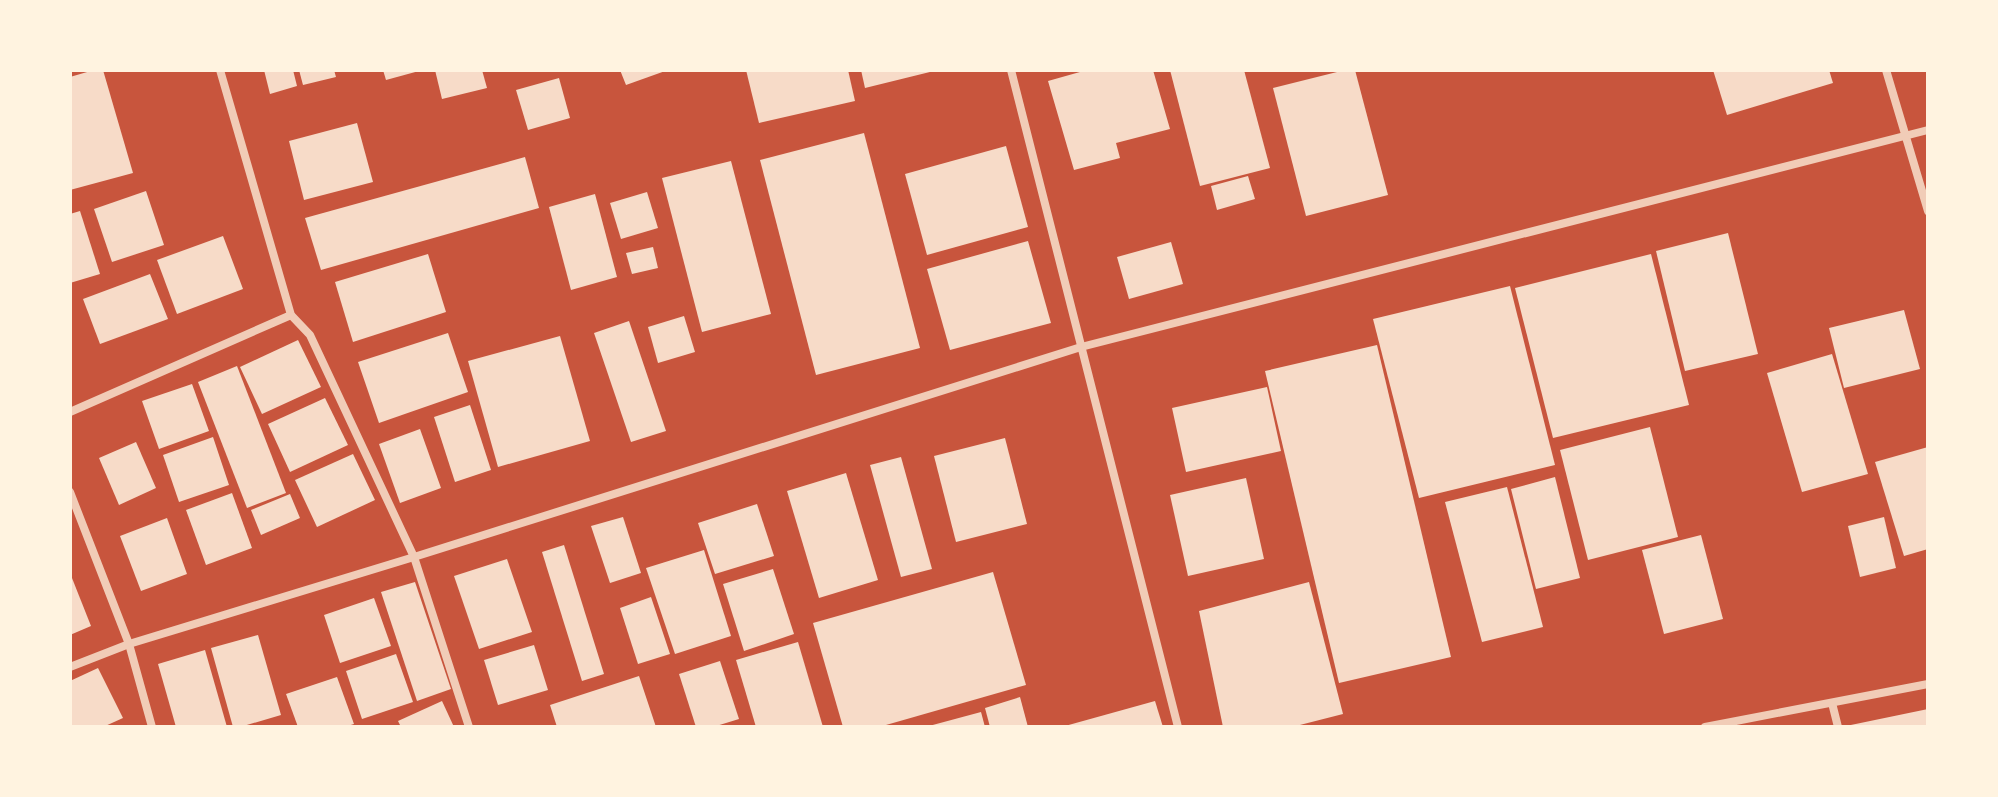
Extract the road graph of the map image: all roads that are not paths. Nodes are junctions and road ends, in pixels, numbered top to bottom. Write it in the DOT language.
graph roads {
  1 [pos="220,70"];
  2 [pos="1011,70"];
  3 [pos="1886,70"];
  4 [pos="1928,130"];
  5 [pos="1906,136"];
  6 [pos="1928,211"];
  7 [pos="291,315"];
  8 [pos="1081,347"];
  9 [pos="70,412"];
  10 [pos="70,492"];
  11 [pos="414,557"];
  12 [pos="129,644"];
  13 [pos="70,667"];
  14 [pos="1928,684"];
  15 [pos="1832,703"];
  16 [pos="152,727"];
  17 [pos="469,727"];
  18 [pos="1178,727"];
  19 [pos="1705,727"];
  20 [pos="1838,727"];
  1 -- 7 [label="street"];
  2 -- 8 [label="street"];
  3 -- 5 [label="street"];
  4 -- 5 [label="street"];
  5 -- 6 [label="street"];
  5 -- 8 [label="street"];
  7 -- 9 [label="street"];
  7 -- 11 [label="street"];
  8 -- 11 [label="street"];
  8 -- 18 [label="street"];
  10 -- 12 [label="street"];
  11 -- 12 [label="street"];
  11 -- 17 [label="street"];
  12 -- 13 [label="street"];
  12 -- 16 [label="street"];
  14 -- 15 [label="street"];
  15 -- 19 [label="street"];
  15 -- 20 [label="street"];
}
